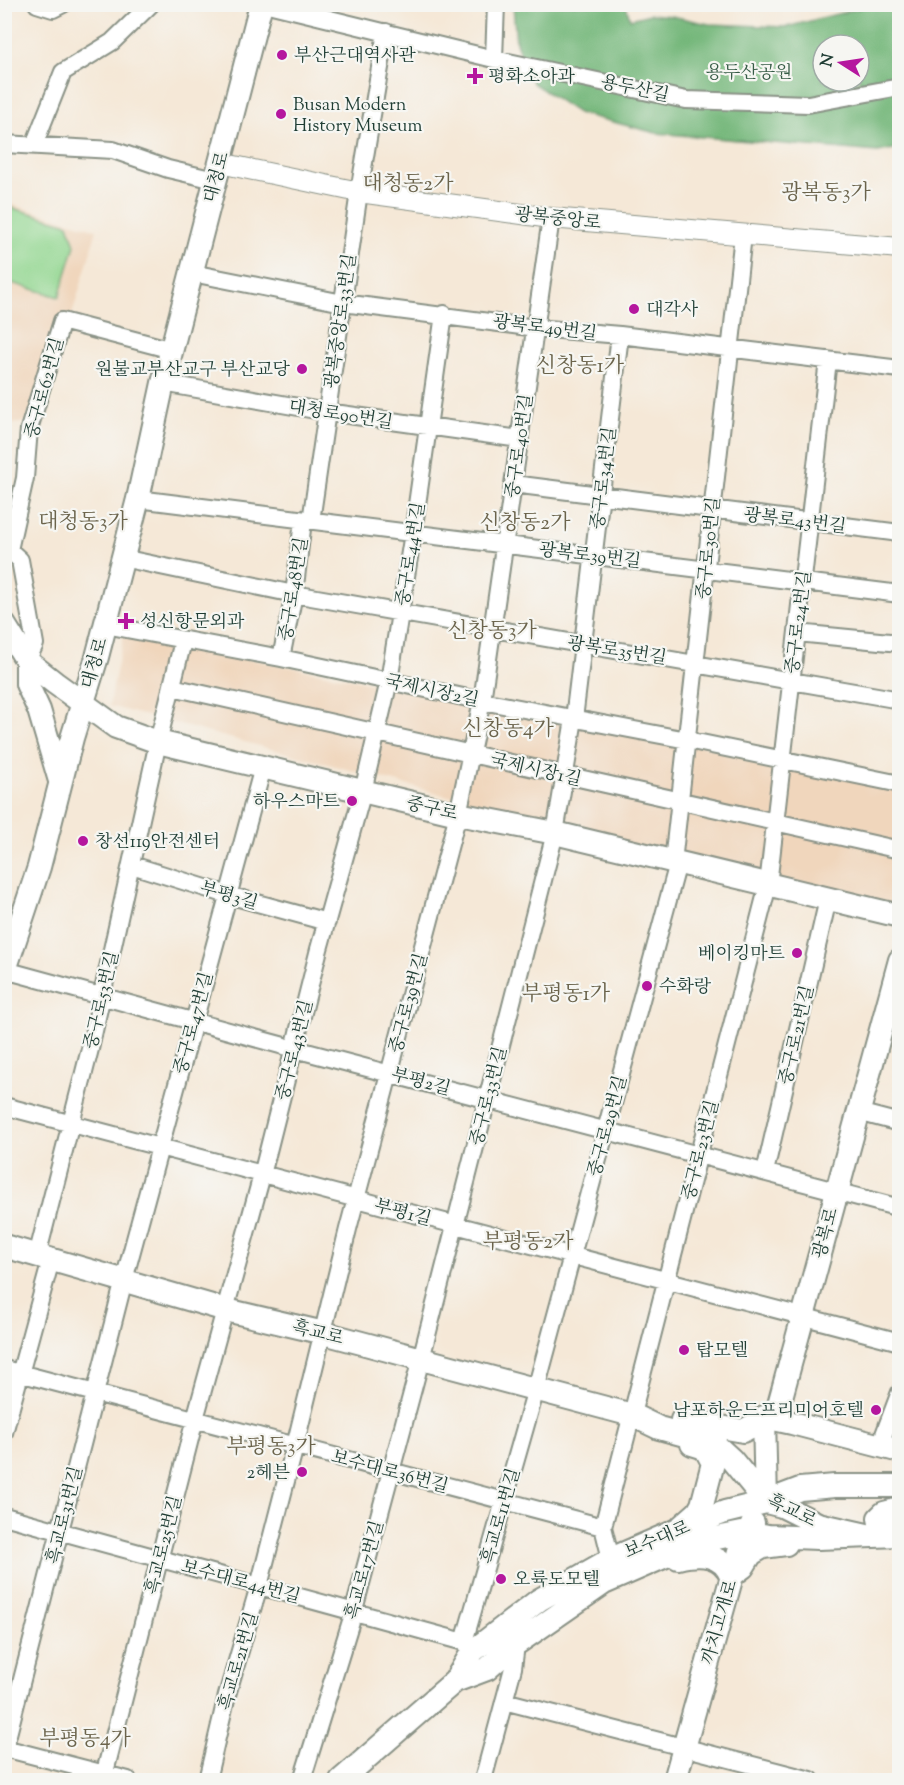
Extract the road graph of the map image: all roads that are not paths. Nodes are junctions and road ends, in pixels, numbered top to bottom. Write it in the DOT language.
graph roads {
  1 [pos="37,4"];
  2 [pos="63,4"];
  3 [pos="151,4"];
  4 [pos="261,4"];
  5 [pos="268,4"];
  6 [pos="496,4"];
  7 [pos="386,32"];
  8 [pos="494,59"];
  9 [pos="900,87"];
  10 [pos="4,144"];
  11 [pos="34,145"];
  12 [pos="217,172"];
  13 [pos="359,192"];
  14 [pos="551,218"];
  15 [pos="743,235"];
  16 [pos="900,248"];
  17 [pos="192,273"];
  18 [pos="344,303"];
  19 [pos="444,314"];
  20 [pos="536,328"];
  21 [pos="620,335"];
  22 [pos="730,349"];
  23 [pos="172,350"];
  24 [pos="828,360"];
  25 [pos="900,369"];
  26 [pos="163,383"];
  27 [pos="327,412"];
  28 [pos="428,427"];
  29 [pos="520,439"];
  30 [pos="513,484"];
  31 [pos="601,495"];
  32 [pos="138,499"];
  33 [pos="712,510"];
  34 [pos="307,521"];
  35 [pos="810,522"];
  36 [pos="413,533"];
  37 [pos="899,533"];
  38 [pos="504,545"];
  39 [pos="594,556"];
  40 [pos="122,558"];
  41 [pos="706,570"];
  42 [pos="803,582"];
  43 [pos="294,594"];
  44 [pos="900,594"];
  45 [pos="400,613"];
  46 [pos="4,624"];
  47 [pos="105,625"];
  48 [pos="492,629"];
  49 [pos="797,633"];
  50 [pos="183,640"];
  51 [pos="900,643"];
  52 [pos="583,645"];
  53 [pos="281,658"];
  54 [pos="27,661"];
  55 [pos="695,663"];
  56 [pos="389,681"];
  57 [pos="792,681"];
  58 [pos="172,687"];
  59 [pos="900,700"];
  60 [pos="482,701"];
  61 [pos="83,703"];
  62 [pos="574,719"];
  63 [pos="376,733"];
  64 [pos="687,740"];
  65 [pos="158,742"];
  66 [pos="471,754"];
  67 [pos="783,760"];
  68 [pos="263,767"];
  69 [pos="565,775"];
  70 [pos="60,781"];
  71 [pos="900,784"];
  72 [pos="363,791"];
  73 [pos="680,801"];
  74 [pos="458,814"];
  75 [pos="775,822"];
  76 [pos="555,833"];
  77 [pos="900,850"];
  78 [pos="675,862"];
  79 [pos="132,865"];
  80 [pos="768,885"];
  81 [pos="228,895"];
  82 [pos="828,899"];
  83 [pos="900,916"];
  84 [pos="327,922"];
  85 [pos="900,960"];
  86 [pos="5,972"];
  87 [pos="102,997"];
  88 [pos="193,1021"];
  89 [pos="295,1049"];
  90 [pos="389,1073"];
  91 [pos="486,1100"];
  92 [pos="4,1106"];
  93 [pos="858,1112"];
  94 [pos="900,1123"];
  95 [pos="71,1124"];
  96 [pos="606,1130"];
  97 [pos="159,1147"];
  98 [pos="699,1154"];
  99 [pos="765,1172"];
  100 [pos="262,1175"];
  101 [pos="837,1191"];
  102 [pos="356,1199"];
  103 [pos="900,1208"];
  104 [pos="455,1226"];
  105 [pos="21,1251"];
  106 [pos="572,1257"];
  107 [pos="124,1280"];
  108 [pos="666,1282"];
  109 [pos="226,1310"];
  110 [pos="802,1318"];
  111 [pos="324,1333"];
  112 [pos="900,1342"];
  113 [pos="421,1359"];
  114 [pos="12,1371"];
  115 [pos="537,1389"];
  116 [pos="900,1392"];
  117 [pos="95,1393"];
  118 [pos="632,1415"];
  119 [pos="764,1417"];
  120 [pos="195,1419"];
  121 [pos="659,1428"];
  122 [pos="4,1433"];
  123 [pos="295,1446"];
  124 [pos="890,1448"];
  125 [pos="390,1471"];
  126 [pos="900,1486"];
  127 [pos="504,1501"];
  128 [pos="766,1502"];
  129 [pos="900,1509"];
  130 [pos="4,1516"];
  131 [pos="603,1527"];
  132 [pos="678,1530"];
  133 [pos="60,1531"];
  134 [pos="747,1532"];
  135 [pos="898,1535"];
  136 [pos="870,1536"];
  137 [pos="159,1559"];
  138 [pos="611,1559"];
  139 [pos="643,1566"];
  140 [pos="731,1576"];
  141 [pos="259,1586"];
  142 [pos="354,1611"];
  143 [pos="513,1646"];
  144 [pos="469,1647"];
  145 [pos="455,1681"];
  146 [pos="504,1701"];
  147 [pos="684,1748"];
  148 [pos="5,1749"];
  149 [pos="104,1777"];
  150 [pos="128,1780"];
  151 [pos="207,1780"];
  152 [pos="302,1780"];
  153 [pos="341,1780"];
  154 [pos="483,1780"];
  155 [pos="675,1780"];
  156 [pos="803,1780"];
  1 -- 2 [label="street"];
  3 -- 11 [label="street"];
  4 -- 12 [label="main road, 대청로"];
  5 -- 7 [label="street, 용두산길"];
  6 -- 8 [label="street"];
  7 -- 8 [label="street, 용두산길"];
  7 -- 13 [label="street, 광복중앙로33번길"];
  8 -- 9 [label="street, 용두산길"];
  10 -- 11 [label="street"];
  11 -- 12 [label="street"];
  12 -- 13 [label="street, 광복중앙로"];
  12 -- 17 [label="main road, 대청로"];
  13 -- 14 [label="street, 광복중앙로"];
  13 -- 18 [label="street, 광복중앙로33번길"];
  14 -- 15 [label="street, 광복중앙로"];
  14 -- 20 [label="street, 중구로40번길"];
  15 -- 16 [label="street, 광복중앙로"];
  15 -- 22 [label="street, 중구로30번길"];
  17 -- 18 [label="street, 광복로49번길"];
  17 -- 23 [label="main road, 대청로"];
  18 -- 19 [label="street, 광복로49번길"];
  18 -- 27 [label="street, 광복중앙로33번길"];
  19 -- 20 [label="street, 광복로49번길"];
  19 -- 28 [label="street, 중구로44번길"];
  20 -- 21 [label="street, 광복로49번길"];
  20 -- 29 [label="street, 중구로40번길"];
  21 -- 22 [label="street, 광복로49번길"];
  21 -- 31 [label="street, 중구로34번길"];
  22 -- 24 [label="street, 광복로49번길"];
  22 -- 33 [label="street, 중구로30번길"];
  23 -- 26 [label="main road, 대청로"];
  23 -- 54 [label="street, 중구로62번길"];
  24 -- 25 [label="street, 광복로49번길"];
  24 -- 35 [label="street, 중구로24번길"];
  26 -- 27 [label="street, 대청로90번길"];
  26 -- 32 [label="main road, 대청로"];
  27 -- 28 [label="street, 대청로90번길"];
  27 -- 34 [label="street, 광복중앙로33번길"];
  28 -- 29 [label="street, 대청로90번길"];
  28 -- 36 [label="street, 중구로44번길"];
  29 -- 30 [label="street, 중구로40번길"];
  30 -- 31 [label="street, 광복로43번길"];
  30 -- 38 [label="street, 중구로40번길"];
  31 -- 33 [label="street, 광복로43번길"];
  31 -- 39 [label="street, 중구로34번길"];
  32 -- 34 [label="street, 광복로39번길"];
  32 -- 40 [label="main road, 대청로"];
  33 -- 35 [label="street, 광복로43번길"];
  33 -- 41 [label="street, 중구로30번길"];
  34 -- 36 [label="street, 광복로39번길"];
  34 -- 43 [label="street, 중구로48번길"];
  35 -- 37 [label="street, 광복로43번길"];
  35 -- 42 [label="street, 중구로24번길"];
  36 -- 38 [label="street, 광복로39번길"];
  36 -- 45 [label="street, 중구로44번길"];
  38 -- 39 [label="street, 광복로39번길"];
  38 -- 48 [label="street, 중구로40번길"];
  39 -- 41 [label="street, 광복로39번길"];
  39 -- 52 [label="street, 중구로34번길"];
  40 -- 43 [label="street, 광복로35번길"];
  40 -- 47 [label="main road, 대청로"];
  41 -- 42 [label="street, 광복로39번길"];
  41 -- 55 [label="street, 중구로30번길"];
  42 -- 44 [label="street, 광복로39번길"];
  42 -- 49 [label="street, 중구로24번길"];
  43 -- 45 [label="street, 광복로35번길"];
  43 -- 53 [label="street, 중구로48번길"];
  45 -- 48 [label="street, 광복로35번길"];
  45 -- 56 [label="street, 중구로44번길"];
  46 -- 54 [label="main road, 중구로"];
  47 -- 50 [label="street, 국제시장2길"];
  47 -- 61 [label="main road, 대청로"];
  48 -- 52 [label="street, 광복로35번길"];
  48 -- 60 [label="street, 중구로40번길"];
  49 -- 51 [label="street"];
  49 -- 57 [label="street, 중구로24번길"];
  50 -- 53 [label="street, 국제시장2길"];
  50 -- 58 [label="street, 중구로53번길"];
  52 -- 55 [label="street, 광복로35번길"];
  52 -- 62 [label="street, 중구로34번길"];
  53 -- 56 [label="street, 국제시장2길"];
  54 -- 61 [label="main road, 중구로"];
  54 -- 70 [label="main road"];
  55 -- 57 [label="street, 광복로35번길"];
  55 -- 64 [label="street, 중구로30번길"];
  56 -- 60 [label="street, 국제시장2길"];
  56 -- 63 [label="street, 중구로44번길"];
  57 -- 59 [label="street, 광복로35번길"];
  57 -- 67 [label="street, 중구로24번길"];
  58 -- 63 [label="street, 국제시장1길"];
  58 -- 65 [label="street, 중구로53번길"];
  60 -- 62 [label="street, 국제시장2길"];
  60 -- 66 [label="street, 중구로40번길"];
  61 -- 65 [label="main road, 중구로"];
  61 -- 70 [label="main road, 대청로"];
  62 -- 64 [label="street, 국제시장2길"];
  62 -- 69 [label="street, 중구로34번길"];
  63 -- 66 [label="street, 국제시장1길"];
  63 -- 72 [label="street, 중구로44번길"];
  64 -- 67 [label="street, 국제시장2길"];
  64 -- 73 [label="street, 중구로30번길"];
  65 -- 68 [label="main road, 중구로"];
  65 -- 79 [label="street, 중구로53번길"];
  66 -- 69 [label="street, 국제시장1길"];
  66 -- 74 [label="street, 중구로40번길"];
  67 -- 71 [label="street, 국제시장2길"];
  67 -- 75 [label="street, 중구로24번길"];
  68 -- 72 [label="main road, 중구로"];
  68 -- 81 [label="street, 중구로47번길"];
  69 -- 73 [label="street, 국제시장1길"];
  69 -- 76 [label="street, 중구로34번길"];
  70 -- 86 [label="main road, 대청로"];
  72 -- 74 [label="main road, 중구로"];
  72 -- 84 [label="street, 중구로43번길"];
  73 -- 75 [label="street, 국제시장1길"];
  73 -- 78 [label="street, 중구로30번길"];
  74 -- 76 [label="main road, 중구로"];
  74 -- 90 [label="street, 중구로39번길"];
  75 -- 77 [label="street, 국제시장1길"];
  75 -- 80 [label="street, 중구로24번길"];
  76 -- 78 [label="main road, 중구로"];
  76 -- 91 [label="street, 중구로33번길"];
  78 -- 80 [label="main road, 중구로"];
  78 -- 96 [label="street, 중구로29번길"];
  79 -- 81 [label="street, 부평3길"];
  79 -- 87 [label="street, 중구로53번길"];
  80 -- 82 [label="main road, 중구로"];
  80 -- 98 [label="street, 중구로23번길"];
  81 -- 84 [label="street, 부평3길"];
  81 -- 88 [label="street, 중구로47번길"];
  82 -- 83 [label="main road, 중구로"];
  82 -- 99 [label="street, 중구로21번길"];
  84 -- 89 [label="street, 중구로43번길"];
  85 -- 93 [label="main road, 광복로"];
  86 -- 87 [label="street, 부평2길"];
  87 -- 88 [label="street, 부평2길"];
  87 -- 95 [label="street, 중구로53번길"];
  88 -- 89 [label="street, 부평2길"];
  88 -- 97 [label="street, 중구로47번길"];
  89 -- 90 [label="street, 부평2길"];
  89 -- 100 [label="street, 중구로43번길"];
  90 -- 91 [label="street, 부평2길"];
  90 -- 102 [label="street, 중구로39번길"];
  91 -- 96 [label="street, 부평2길"];
  91 -- 104 [label="street, 중구로33번길"];
  92 -- 95 [label="street, 부평1길"];
  93 -- 94 [label="street"];
  93 -- 101 [label="main road, 광복로"];
  95 -- 97 [label="street, 부평1길"];
  95 -- 105 [label="street, 중구로53번길"];
  96 -- 98 [label="street, 부평2길"];
  96 -- 106 [label="street, 중구로29번길"];
  97 -- 100 [label="street, 부평1길"];
  97 -- 107 [label="street, 중구로47번길"];
  98 -- 99 [label="street, 부평2길"];
  98 -- 108 [label="street, 중구로23번길"];
  99 -- 101 [label="street, 부평2길"];
  100 -- 102 [label="street, 부평1길"];
  100 -- 109 [label="street, 중구로43번길"];
  101 -- 103 [label="street, 부평2길"];
  101 -- 110 [label="main road, 광복로"];
  102 -- 104 [label="street, 부평1길"];
  102 -- 111 [label="street, 중구로39번길"];
  104 -- 106 [label="street, 부평1길"];
  104 -- 113 [label="street, 중구로33번길"];
  105 -- 107 [label="main road, 흑교로"];
  105 -- 114 [label="street, 중구로53번길"];
  106 -- 108 [label="street, 부평1길"];
  106 -- 115 [label="street, 중구로29번길"];
  107 -- 109 [label="main road, 흑교로"];
  107 -- 117 [label="street, 흑교로31번길"];
  108 -- 110 [label="street, 부평1길"];
  108 -- 118 [label="street, 중구로23번길"];
  109 -- 111 [label="main road, 흑교로"];
  109 -- 120 [label="street, 흑교로25번길"];
  110 -- 112 [label="street, 부평1길"];
  110 -- 119 [label="main road, 광복로"];
  111 -- 113 [label="main road, 흑교로"];
  111 -- 123 [label="street, 흑교로21번길"];
  113 -- 115 [label="main road, 흑교로"];
  113 -- 125 [label="street, 흑교로17번길"];
  114 -- 117 [label="street, 보수대로36번길"];
  114 -- 122 [label="street, 중구로53번길"];
  115 -- 118 [label="main road, 흑교로"];
  115 -- 127 [label="street, 흑교로11번길"];
  116 -- 124 [label="street"];
  117 -- 120 [label="street, 보수대로36번길"];
  117 -- 133 [label="street, 흑교로31번길"];
  118 -- 119 [label="main road, 흑교로"];
  118 -- 121 [label="main road, 흑교로"];
  118 -- 131 [label="street, 중구로23번길"];
  119 -- 124 [label="main road"];
  119 -- 128 [label="main road"];
  120 -- 123 [label="street, 보수대로36번길"];
  120 -- 137 [label="street, 흑교로25번길"];
  121 -- 128 [label="main road, 흑교로"];
  121 -- 132 [label="main road"];
  123 -- 125 [label="street, 보수대로36번길"];
  123 -- 141 [label="street, 흑교로21번길"];
  125 -- 127 [label="street, 보수대로36번길"];
  125 -- 142 [label="street, 흑교로17번길"];
  126 -- 128 [label="main road, 보수대로"];
  127 -- 131 [label="street, 보수대로36번길"];
  127 -- 144 [label="street, 흑교로11번길"];
  128 -- 132 [label="main road, 보수대로"];
  128 -- 134 [label="main road, 까치고개로"];
  128 -- 136 [label="main road, 흑교로"];
  129 -- 135 [label="main road"];
  130 -- 133 [label="street, 보수대로44번길"];
  131 -- 138 [label="street"];
  132 -- 138 [label="main road, 보수대로"];
  133 -- 137 [label="street, 보수대로44번길"];
  133 -- 148 [label="street, 흑교로31번길"];
  134 -- 136 [label="main road, 보수대로"];
  134 -- 139 [label="main road, 보수대로"];
  134 -- 140 [label="main road, 까치고개로"];
  135 -- 136 [label="main road, 보수대로"];
  136 -- 140 [label="main road"];
  137 -- 141 [label="street, 보수대로44번길"];
  137 -- 149 [label="street, 흑교로25번길"];
  138 -- 144 [label="main road, 보수대로"];
  139 -- 140 [label="main road"];
  139 -- 143 [label="main road, 보수대로"];
  140 -- 147 [label="main road, 까치고개로"];
  141 -- 142 [label="street, 보수대로44번길"];
  141 -- 151 [label="street, 흑교로21번길"];
  142 -- 144 [label="street, 보수대로44번길"];
  142 -- 152 [label="street, 흑교로17번길"];
  143 -- 145 [label="main road, 보수대로"];
  143 -- 146 [label="street"];
  144 -- 145 [label="main road, 보수대로"];
  145 -- 153 [label="main road, 보수대로"];
  146 -- 147 [label="street"];
  146 -- 154 [label="street"];
  147 -- 155 [label="main road, 까치고개로"];
  147 -- 156 [label="street"];
  148 -- 149 [label="street"];
  149 -- 150 [label="street"];
}
